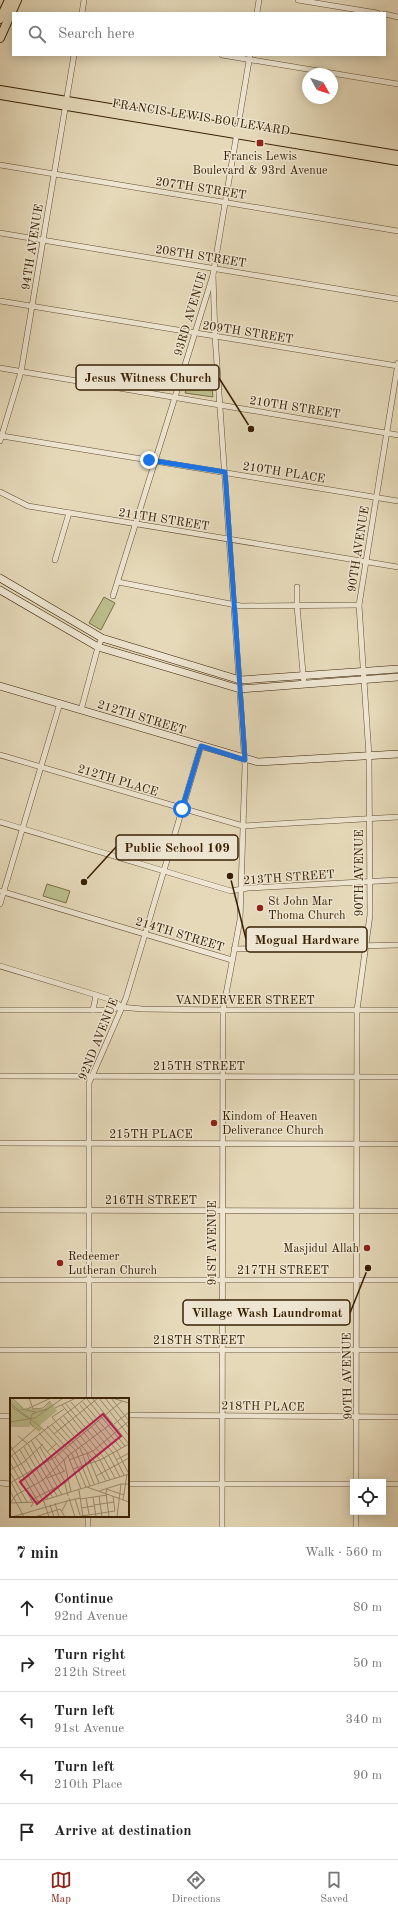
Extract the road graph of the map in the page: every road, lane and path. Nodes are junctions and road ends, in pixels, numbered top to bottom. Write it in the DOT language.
graph roads {
  1 [pos="9,0"];
  2 [pos="17,0"];
  3 [pos="84,0"];
  4 [pos="259,0"];
  5 [pos="298,0"];
  6 [pos="82,12"];
  7 [pos="257,12"];
  8 [pos="371,12"];
  9 [pos="386,14"];
  10 [pos="398,17"];
  11 [pos="5,19"];
  12 [pos="0,38"];
  13 [pos="74,56"];
  14 [pos="236,56"];
  15 [pos="249,57"];
  16 [pos="398,84"];
  17 [pos="0,90"];
  18 [pos="0,95"];
  19 [pos="66,103"];
  20 [pos="237,131"];
  21 [pos="398,154"];
  22 [pos="398,161"];
  23 [pos="0,165"];
  24 [pos="54,174"];
  25 [pos="225,202"];
  26 [pos="398,231"];
  27 [pos="0,233"];
  28 [pos="44,240"];
  29 [pos="214,268"];
  30 [pos="213,275"];
  31 [pos="398,299"];
  32 [pos="0,301"];
  33 [pos="33,306"];
  34 [pos="195,334"];
  35 [pos="215,336"];
  36 [pos="398,365"];
  37 [pos="0,368"];
  38 [pos="21,372"];
  39 [pos="175,398"];
  40 [pos="220,405"];
  41 [pos="387,433"];
  42 [pos="398,435"];
  43 [pos="1,438"];
  44 [pos="156,462"];
  45 [pos="225,472"];
  46 [pos="0,492"];
  47 [pos="376,497"];
  48 [pos="398,501"];
  49 [pos="69,513"];
  50 [pos="136,524"];
  51 [pos="229,540"];
  52 [pos="55,560"];
  53 [pos="365,562"];
  54 [pos="398,567"];
  55 [pos="0,578"];
  56 [pos="118,582"];
  57 [pos="15,586"];
  58 [pos="297,587"];
  59 [pos="0,590"];
  60 [pos="9,596"];
  61 [pos="113,596"];
  62 [pos="234,605"];
  63 [pos="359,605"];
  64 [pos="297,606"];
  65 [pos="59,612"];
  66 [pos="55,622"];
  67 [pos="102,638"];
  68 [pos="98,647"];
  69 [pos="149,652"];
  70 [pos="147,661"];
  71 [pos="197,667"];
  72 [pos="398,669"];
  73 [pos="362,671"];
  74 [pos="303,675"];
  75 [pos="195,676"];
  76 [pos="398,677"];
  77 [pos="240,680"];
  78 [pos="363,680"];
  79 [pos="304,684"];
  80 [pos="0,686"];
  81 [pos="240,689"];
  82 [pos="60,704"];
  83 [pos="81,710"];
  84 [pos="201,746"];
  85 [pos="398,754"];
  86 [pos="0,755"];
  87 [pos="369,756"];
  88 [pos="245,760"];
  89 [pos="41,767"];
  90 [pos="182,809"];
  91 [pos="398,817"];
  92 [pos="369,819"];
  93 [pos="0,822"];
  94 [pos="243,826"];
  95 [pos="23,829"];
  96 [pos="163,871"];
  97 [pos="398,880"];
  98 [pos="369,882"];
  99 [pos="241,890"];
  100 [pos="2,891"];
  101 [pos="0,904"];
  102 [pos="144,934"];
  103 [pos="398,945"];
  104 [pos="365,946"];
  105 [pos="234,949"];
  106 [pos="232,960"];
  107 [pos="0,966"];
  108 [pos="96,995"];
  109 [pos="121,1007"];
  110 [pos="0,1010"];
  111 [pos="93,1010"];
  112 [pos="223,1010"];
  113 [pos="357,1010"];
  114 [pos="398,1010"];
  115 [pos="0,1076"];
  116 [pos="91,1076"];
  117 [pos="222,1076"];
  118 [pos="357,1076"];
  119 [pos="398,1076"];
  120 [pos="0,1143"];
  121 [pos="88,1144"];
  122 [pos="223,1144"];
  123 [pos="356,1144"];
  124 [pos="398,1144"];
  125 [pos="0,1210"];
  126 [pos="88,1210"];
  127 [pos="222,1210"];
  128 [pos="356,1211"];
  129 [pos="398,1211"];
  130 [pos="0,1280"];
  131 [pos="88,1280"];
  132 [pos="222,1280"];
  133 [pos="357,1280"];
  134 [pos="398,1280"];
  135 [pos="0,1350"];
  136 [pos="88,1350"];
  137 [pos="222,1350"];
  138 [pos="356,1350"];
  139 [pos="398,1350"];
  140 [pos="89,1398"];
  141 [pos="129,1415"];
  142 [pos="223,1415"];
  143 [pos="357,1417"];
  144 [pos="398,1417"];
  145 [pos="356,1479"];
  146 [pos="129,1484"];
  147 [pos="222,1484"];
  148 [pos="350,1484"];
  149 [pos="386,1484"];
  150 [pos="398,1484"];
  151 [pos="356,1515"];
  152 [pos="222,1527"];
  153 [pos="356,1527"];
  1 -- 11 [label="main road"];
  2 -- 11 [label="main road"];
  3 -- 6 [label="street"];
  4 -- 7 [label="street"];
  5 -- 8 [label="street"];
  9 -- 10 [label="street"];
  11 -- 12 [label="main road"];
  13 -- 19 [label="street, 94TH AVENUE"];
  14 -- 15 [label="street"];
  15 -- 16 [label="street"];
  15 -- 20 [label="street, 93RD AVENUE"];
  17 -- 19 [label="main road, FRANCIS LEWIS BOULEVARD"];
  18 -- 19 [label="main road, FRANCIS LEWIS BOULEVARD"];
  19 -- 20 [label="main road, FRANCIS LEWIS BOULEVARD"];
  19 -- 24 [label="street, 94TH AVENUE"];
  20 -- 21 [label="main road, FRANCIS LEWIS BOULEVARD"];
  20 -- 22 [label="main road, FRANCIS LEWIS BOULEVARD"];
  20 -- 25 [label="street, 93RD AVENUE"];
  23 -- 24 [label="street, 207TH STREET"];
  24 -- 25 [label="street, 207TH STREET"];
  24 -- 28 [label="street, 94TH AVENUE"];
  25 -- 26 [label="street, 207TH STREET"];
  25 -- 29 [label="street, 93RD AVENUE"];
  27 -- 28 [label="street, 208TH STREET"];
  28 -- 29 [label="street, 208TH STREET"];
  28 -- 33 [label="street, 94TH AVENUE"];
  29 -- 30 [label="street, 93RD AVENUE"];
  29 -- 31 [label="street, 208TH STREET"];
  30 -- 34 [label="street, 93RD AVENUE"];
  30 -- 35 [label="street"];
  32 -- 33 [label="street, 209TH STREET"];
  33 -- 34 [label="street, 209TH STREET"];
  33 -- 38 [label="street, 94TH AVENUE"];
  34 -- 35 [label="street, 209TH STREET"];
  34 -- 39 [label="street, 93RD AVENUE"];
  35 -- 36 [label="street, 209TH STREET"];
  35 -- 40 [label="street"];
  36 -- 41 [label="street, 90TH AVENUE"];
  37 -- 38 [label="street, 210TH STREET"];
  38 -- 39 [label="street, 210TH STREET"];
  38 -- 43 [label="street, 94TH AVENUE"];
  39 -- 40 [label="street, 210TH STREET"];
  39 -- 44 [label="street, 93RD AVENUE"];
  40 -- 41 [label="street, 210TH STREET"];
  40 -- 45 [label="street"];
  41 -- 42 [label="street, 210TH STREET"];
  41 -- 47 [label="street, 90TH AVENUE"];
  43 -- 44 [label="street, 210TH PLACE"];
  44 -- 45 [label="street, 210TH PLACE"];
  44 -- 50 [label="street, 93RD AVENUE"];
  45 -- 47 [label="street, 210TH PLACE"];
  45 -- 51 [label="street"];
  46 -- 49 [label="street, 211TH STREET"];
  47 -- 48 [label="street, 210TH PLACE"];
  47 -- 53 [label="street, 90TH AVENUE"];
  49 -- 50 [label="street, 211TH STREET"];
  49 -- 52 [label="street"];
  50 -- 51 [label="street, 211TH STREET"];
  50 -- 56 [label="street, 93RD AVENUE"];
  51 -- 53 [label="street, 211TH STREET"];
  51 -- 62 [label="street"];
  53 -- 54 [label="street, 211TH STREET"];
  53 -- 63 [label="street, 90TH AVENUE"];
  55 -- 57 [label="main road"];
  56 -- 61 [label="street, 93RD AVENUE"];
  56 -- 62 [label="street"];
  57 -- 60 [label="main road"];
  57 -- 65 [label="main road"];
  58 -- 64 [label="street"];
  59 -- 60 [label="main road"];
  60 -- 66 [label="main road"];
  62 -- 64 [label="street"];
  62 -- 77 [label="street"];
  63 -- 64 [label="street"];
  63 -- 73 [label="street, 90TH AVENUE"];
  64 -- 74 [label="street"];
  65 -- 66 [label="main road"];
  65 -- 67 [label="main road"];
  66 -- 68 [label="main road"];
  67 -- 68 [label="street"];
  67 -- 69 [label="main road"];
  68 -- 70 [label="main road"];
  68 -- 83 [label="street"];
  69 -- 70 [label="main road"];
  69 -- 71 [label="main road"];
  70 -- 75 [label="main road"];
  71 -- 75 [label="main road"];
  71 -- 77 [label="main road"];
  72 -- 73 [label="main road"];
  73 -- 74 [label="main road"];
  73 -- 78 [label="street, 90TH AVENUE"];
  74 -- 77 [label="main road"];
  74 -- 79 [label="street"];
  75 -- 81 [label="main road"];
  76 -- 78 [label="main road"];
  77 -- 81 [label="street"];
  78 -- 79 [label="main road"];
  78 -- 87 [label="street, 90TH AVENUE"];
  79 -- 81 [label="main road"];
  80 -- 82 [label="main road, 212TH STREET"];
  81 -- 88 [label="street"];
  82 -- 83 [label="main road, 212TH STREET"];
  82 -- 89 [label="street"];
  83 -- 84 [label="main road, 212TH STREET"];
  84 -- 88 [label="main road, 212TH STREET"];
  84 -- 90 [label="street, 92ND AVENUE"];
  85 -- 87 [label="main road, 212TH STREET"];
  86 -- 89 [label="street, 212TH PLACE"];
  87 -- 88 [label="main road, 212TH STREET"];
  87 -- 92 [label="street, 90TH AVENUE"];
  88 -- 94 [label="street"];
  89 -- 90 [label="street, 212TH PLACE"];
  89 -- 95 [label="street"];
  90 -- 94 [label="street, 212TH PLACE"];
  90 -- 96 [label="street, 92ND AVENUE"];
  91 -- 92 [label="street, 212TH PLACE"];
  92 -- 94 [label="street, 212TH PLACE"];
  92 -- 98 [label="street, 90TH AVENUE"];
  93 -- 95 [label="street, 213TH STREET"];
  94 -- 99 [label="street"];
  95 -- 96 [label="street, 213TH STREET"];
  95 -- 100 [label="street"];
  96 -- 99 [label="street, 213TH STREET"];
  96 -- 102 [label="street, 92ND AVENUE"];
  97 -- 98 [label="street, 213TH STREET"];
  98 -- 99 [label="street, 213TH STREET"];
  98 -- 104 [label="street, 90TH AVENUE"];
  99 -- 105 [label="street"];
  100 -- 101 [label="street"];
  100 -- 102 [label="street, 214TH STREET"];
  102 -- 106 [label="street, 214TH STREET"];
  102 -- 109 [label="street, 92ND AVENUE"];
  103 -- 104 [label="street, 214TH STREET"];
  104 -- 105 [label="street, 214TH STREET"];
  104 -- 113 [label="street, 90TH AVENUE"];
  105 -- 106 [label="street, 214TH STREET"];
  106 -- 112 [label="street, 91ST AVENUE"];
  107 -- 108 [label="street"];
  108 -- 109 [label="street"];
  108 -- 111 [label="street"];
  109 -- 111 [label="street, VANDERVEER STREET"];
  109 -- 112 [label="street, VANDERVEER STREET"];
  109 -- 116 [label="street, 92ND AVENUE"];
  110 -- 111 [label="street, VANDERVEER STREET"];
  112 -- 113 [label="street, VANDERVEER STREET"];
  112 -- 117 [label="street, 91ST AVENUE"];
  113 -- 114 [label="street, VANDERVEER STREET"];
  113 -- 118 [label="street, 90TH AVENUE"];
  115 -- 116 [label="street, 215TH STREET"];
  116 -- 117 [label="street, 215TH STREET"];
  116 -- 121 [label="street, 92ND AVENUE"];
  117 -- 118 [label="street, 215TH STREET"];
  117 -- 122 [label="street, 91ST AVENUE"];
  118 -- 119 [label="street, 215TH STREET"];
  118 -- 123 [label="street, 90TH AVENUE"];
  120 -- 121 [label="street, 215TH PLACE"];
  121 -- 122 [label="street, 215TH PLACE"];
  121 -- 126 [label="street, 92ND AVENUE"];
  122 -- 123 [label="street, 215TH PLACE"];
  122 -- 127 [label="street, 91ST AVENUE"];
  123 -- 124 [label="street, 215TH PLACE"];
  123 -- 128 [label="street, 90TH AVENUE"];
  125 -- 126 [label="street, 216TH STREET"];
  126 -- 127 [label="street, 216TH STREET"];
  126 -- 131 [label="street, 92ND AVENUE"];
  127 -- 128 [label="street, 216TH STREET"];
  127 -- 132 [label="street, 91ST AVENUE"];
  128 -- 129 [label="street, 216TH STREET"];
  128 -- 133 [label="street, 90TH AVENUE"];
  130 -- 131 [label="street, 217TH STREET"];
  131 -- 132 [label="street, 217TH STREET"];
  131 -- 136 [label="street, 92ND AVENUE"];
  132 -- 133 [label="street, 217TH STREET"];
  132 -- 137 [label="street, 91ST AVENUE"];
  133 -- 134 [label="street, 217TH STREET"];
  133 -- 138 [label="street, 90TH AVENUE"];
  135 -- 136 [label="street, 218TH STREET"];
  136 -- 137 [label="street, 218TH STREET"];
  136 -- 140 [label="street, 92ND AVENUE"];
  137 -- 138 [label="street, 218TH STREET"];
  137 -- 142 [label="street, 91ST AVENUE"];
  138 -- 139 [label="street, 218TH STREET"];
  138 -- 143 [label="street, 90TH AVENUE"];
  141 -- 142 [label="street, 218TH PLACE"];
  142 -- 143 [label="street, 218TH PLACE"];
  142 -- 147 [label="street, 91ST AVENUE"];
  143 -- 144 [label="street, 218TH PLACE"];
  143 -- 145 [label="street, 90TH AVENUE"];
  146 -- 147 [label="street"];
  147 -- 148 [label="street"];
  147 -- 152 [label="street, 91ST AVENUE"];
  149 -- 150 [label="street"];
  151 -- 153 [label="street"];
}
